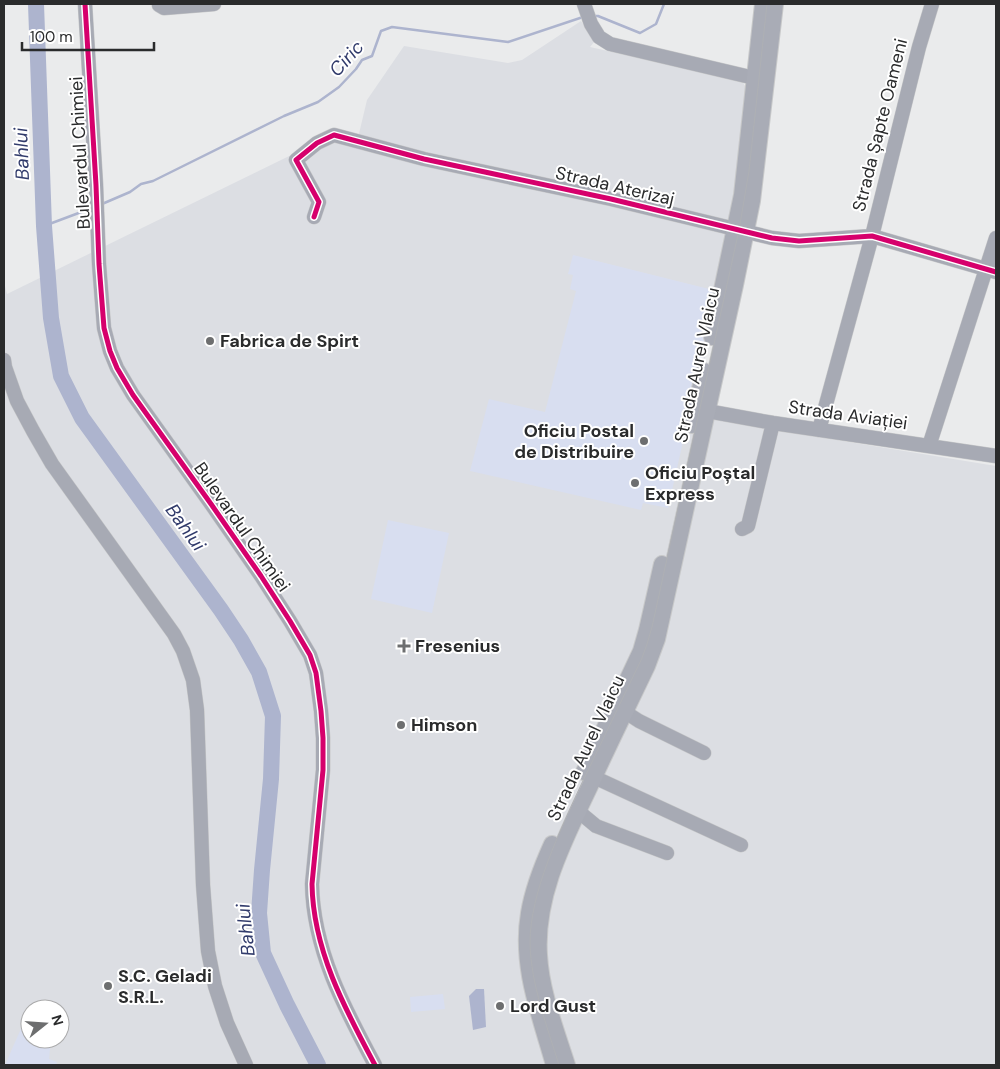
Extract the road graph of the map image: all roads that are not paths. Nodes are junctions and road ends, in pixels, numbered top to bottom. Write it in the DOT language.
graph roads {
  1 [pos="85,4"];
  2 [pos="159,4"];
  3 [pos="214,4"];
  4 [pos="763,4"];
  5 [pos="775,4"];
  6 [pos="932,4"];
  7 [pos="585,6"];
  8 [pos="761,78"];
  9 [pos="314,217"];
  10 [pos="740,230"];
  11 [pos="872,236"];
  12 [pos="996,238"];
  13 [pos="991,271"];
  14 [pos="4,360"];
  15 [pos="701,410"];
  16 [pos="773,423"];
  17 [pos="819,430"];
  18 [pos="929,446"];
  19 [pos="996,456"];
  20 [pos="742,529"];
  21 [pos="620,709"];
  22 [pos="704,753"];
  23 [pos="589,775"];
  24 [pos="578,811"];
  25 [pos="741,845"];
  26 [pos="666,853"];
  27 [pos="246,1065"];
  28 [pos="375,1065"];
  29 [pos="554,1065"];
  30 [pos="566,1065"];
  1 -- 28 [label="street, Bulevardul Chimiei"];
  2 -- 3 [label="street"];
  4 -- 8 [label="main road, Strada Aurel Vlaicu"];
  5 -- 8 [label="main road, Strada Aurel Vlaicu"];
  6 -- 11 [label="street, Strada Șapte Oameni"];
  7 -- 8 [label="street"];
  8 -- 10 [label="main road, Strada Aurel Vlaicu"];
  9 -- 10 [label="street, Strada Aterizaj"];
  10 -- 11 [label="street, Strada Aterizaj"];
  10 -- 15 [label="main road, Strada Aurel Vlaicu"];
  11 -- 13 [label="street, Strada Aterizaj"];
  11 -- 17 [label="street, Strada Șapte Oameni"];
  12 -- 13 [label="street"];
  13 -- 18 [label="street"];
  14 -- 27 [label="street"];
  15 -- 16 [label="street, Strada Aviației"];
  15 -- 21 [label="main road, Strada Aurel Vlaicu"];
  16 -- 17 [label="street, Strada Aviației"];
  16 -- 20 [label="street"];
  17 -- 18 [label="street, Strada Aviației"];
  18 -- 19 [label="street, Strada Aviației"];
  21 -- 22 [label="street"];
  21 -- 23 [label="main road, Strada Aurel Vlaicu"];
  23 -- 24 [label="main road, Strada Aurel Vlaicu"];
  23 -- 25 [label="street"];
  23 -- 29 [label="main road, Strada Aurel Vlaicu"];
  24 -- 26 [label="street"];
  24 -- 30 [label="main road, Strada Aurel Vlaicu"];
}
